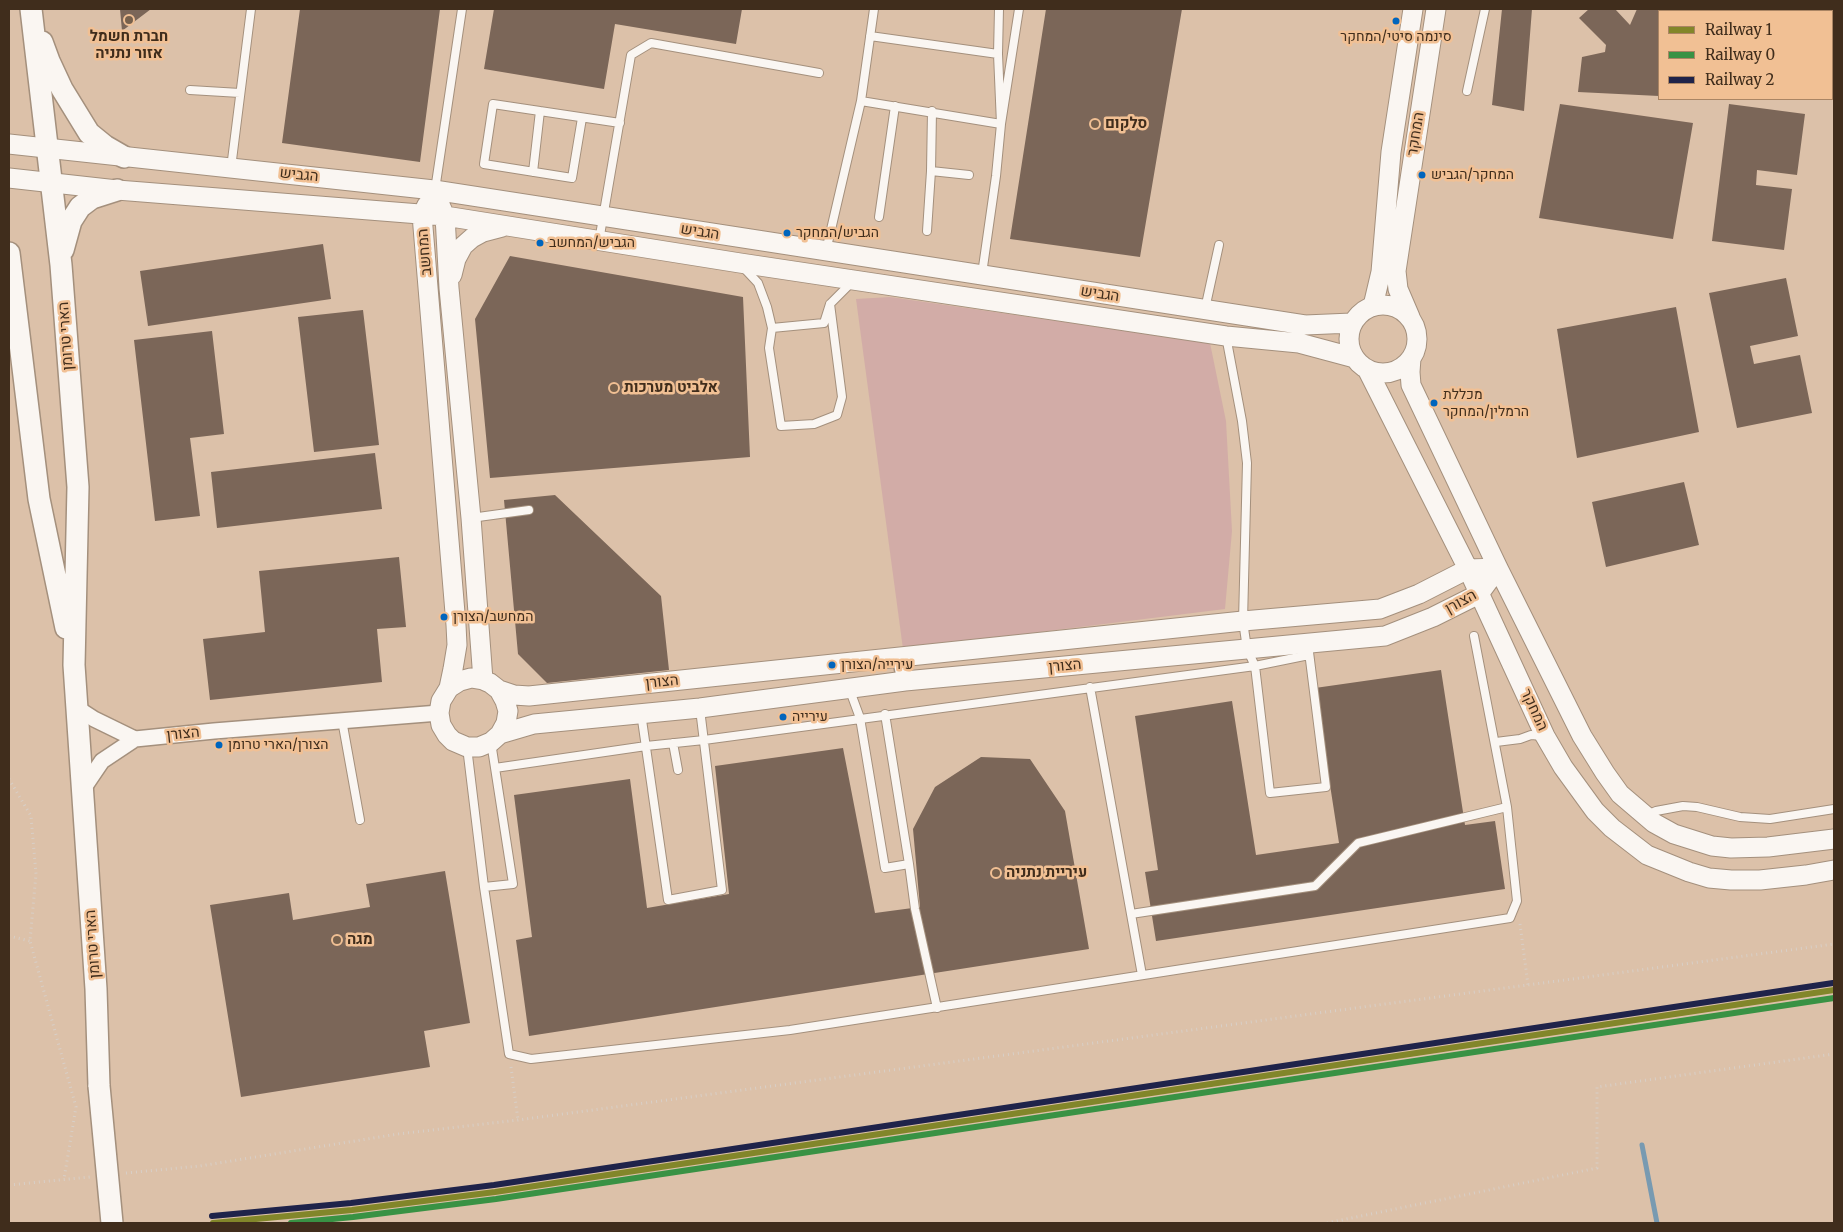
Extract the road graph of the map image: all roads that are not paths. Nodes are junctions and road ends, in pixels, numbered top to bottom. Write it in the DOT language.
graph roads {
  1 [pos="251,9"];
  2 [pos="462,9"];
  3 [pos="874,9"];
  4 [pos="999,9"];
  5 [pos="1018,9"];
  6 [pos="1413,9"];
  7 [pos="1436,9"];
  8 [pos="1485,9"];
  9 [pos="32,10"];
  10 [pos="870,36"];
  11 [pos="998,54"];
  12 [pos="819,74"];
  13 [pos="190,90"];
  14 [pos="1467,91"];
  15 [pos="240,93"];
  16 [pos="861,101"];
  17 [pos="895,106"];
  18 [pos="932,111"];
  19 [pos="540,112"];
  20 [pos="582,118"];
  21 [pos="620,123"];
  22 [pos="1001,124"];
  23 [pos="9,144"];
  24 [pos="47,148"];
  25 [pos="124,157"];
  26 [pos="231,168"];
  27 [pos="931,171"];
  28 [pos="534,172"];
  29 [pos="969,175"];
  30 [pos="9,178"];
  31 [pos="52,182"];
  32 [pos="117,190"];
  33 [pos="434,190"];
  34 [pos="422,215"];
  35 [pos="445,216"];
  36 [pos="604,217"];
  37 [pos="879,217"];
  38 [pos="509,227"];
  39 [pos="927,231"];
  40 [pos="599,240"];
  41 [pos="1219,245"];
  42 [pos="826,251"];
  43 [pos="9,253"];
  44 [pos="740,263"];
  45 [pos="61,265"];
  46 [pos="982,275"];
  47 [pos="853,281"];
  48 [pos="11,288"];
  49 [pos="449,288"];
  50 [pos="830,304"];
  51 [pos="1373,306"];
  52 [pos="1204,310"];
  53 [pos="1224,312"];
  54 [pos="1410,318"];
  55 [pos="1352,324"];
  56 [pos="772,328"];
  57 [pos="1226,336"];
  58 [pos="1411,358"];
  59 [pos="1361,364"];
  60 [pos="529,510"];
  61 [pos="471,518"];
  62 [pos="1468,568"];
  63 [pos="1498,568"];
  64 [pos="1479,594"];
  65 [pos="1243,621"];
  66 [pos="1474,636"];
  67 [pos="1310,649"];
  68 [pos="900,657"];
  69 [pos="1251,658"];
  70 [pos="74,665"];
  71 [pos="483,680"];
  72 [pos="905,681"];
  73 [pos="449,688"];
  74 [pos="849,688"];
  75 [pos="1090,688"];
  76 [pos="499,690"];
  77 [pos="77,708"];
  78 [pos="700,708"];
  79 [pos="439,713"];
  80 [pos="641,713"];
  81 [pos="885,714"];
  82 [pos="860,718"];
  83 [pos="342,720"];
  84 [pos="1545,736"];
  85 [pos="495,738"];
  86 [pos="136,739"];
  87 [pos="704,740"];
  88 [pos="1496,742"];
  89 [pos="673,743"];
  90 [pos="646,746"];
  91 [pos="467,747"];
  92 [pos="495,768"];
  93 [pos="678,770"];
  94 [pos="83,789"];
  95 [pos="1507,807"];
  96 [pos="1834,809"];
  97 [pos="1645,816"];
  98 [pos="360,820"];
  99 [pos="1834,839"];
  100 [pos="910,864"];
  101 [pos="1834,870"];
  102 [pos="484,887"];
  103 [pos="1131,914"];
  104 [pos="1142,975"];
  105 [pos="937,1008"];
  106 [pos="112,1223"];
  1 -- 15 [label="lane"];
  2 -- 33 [label="lane"];
  3 -- 10 [label="lane"];
  4 -- 11 [label="lane"];
  5 -- 22 [label="lane"];
  6 -- 51 [label="street, המחקר"];
  7 -- 54 [label="street, המחקר"];
  8 -- 14 [label="lane"];
  9 -- 24 [label="main road, הארי טרומן"];
  9 -- 25 [label="main road"];
  10 -- 11 [label="lane"];
  10 -- 16 [label="lane"];
  11 -- 22 [label="lane"];
  12 -- 21 [label="lane"];
  13 -- 15 [label="lane"];
  15 -- 26 [label="lane"];
  16 -- 17 [label="lane"];
  16 -- 42 [label="lane"];
  17 -- 18 [label="lane"];
  17 -- 37 [label="lane"];
  18 -- 22 [label="lane"];
  18 -- 27 [label="lane"];
  19 -- 20 [label="lane"];
  19 -- 28 [label="lane"];
  19 -- 28 [label="lane"];
  20 -- 21 [label="lane"];
  20 -- 28 [label="lane"];
  21 -- 36 [label="lane"];
  22 -- 46 [label="lane"];
  23 -- 24 [label="street, הגביש"];
  24 -- 25 [label="street, הגביש"];
  24 -- 31 [label="main road, הארי טרומן"];
  25 -- 26 [label="street, הגביש"];
  26 -- 33 [label="street, הגביש"];
  27 -- 29 [label="lane"];
  27 -- 39 [label="lane"];
  30 -- 31 [label="street, הגביש"];
  31 -- 32 [label="street, הגביש"];
  31 -- 45 [label="main road, הארי טרומן"];
  32 -- 34 [label="street, הגביש"];
  32 -- 45 [label="main road"];
  33 -- 34 [label="street, המחשב"];
  33 -- 35 [label="street, המחשב"];
  33 -- 36 [label="street, הגביש"];
  34 -- 35 [label="street, הגביש"];
  34 -- 73 [label="street, המחשב"];
  35 -- 38 [label="street, הגביש"];
  35 -- 49 [label="street, המחשב"];
  36 -- 40 [label="lane"];
  36 -- 42 [label="street, הגביש"];
  38 -- 40 [label="street, הגביש"];
  38 -- 49 [label="street"];
  40 -- 44 [label="street, הגביש"];
  41 -- 52 [label="lane"];
  42 -- 46 [label="street, הגביש"];
  43 -- 48 [label="main road, הארי טרומן"];
  44 -- 47 [label="street, הגביש"];
  44 -- 56 [label="lane"];
  45 -- 70 [label="main road, הארי טרומן"];
  46 -- 52 [label="street, הגביש"];
  47 -- 50 [label="lane"];
  47 -- 57 [label="street, הגביש"];
  48 -- 70 [label="main road, הארי טרומן"];
  49 -- 61 [label="street, המחשב"];
  50 -- 56 [label="lane"];
  50 -- 56 [label="lane"];
  51 -- 54 [label="street"];
  51 -- 55 [label="street"];
  52 -- 53 [label="street, הגביש"];
  53 -- 55 [label="street, הגביש"];
  53 -- 57 [label="street"];
  54 -- 58 [label="street"];
  55 -- 59 [label="street"];
  57 -- 59 [label="street, הגביש"];
  57 -- 65 [label="lane"];
  58 -- 59 [label="street"];
  58 -- 63 [label="street"];
  59 -- 62 [label="street, המחקר"];
  60 -- 61 [label="lane"];
  61 -- 71 [label="street, המחשב"];
  62 -- 63 [label="street, הצורן"];
  62 -- 64 [label="street, המחקר"];
  62 -- 65 [label="street, הצורן"];
  63 -- 64 [label="street, הצורן"];
  63 -- 97 [label="street"];
  64 -- 67 [label="street, הצורן"];
  64 -- 84 [label="street, המחקר"];
  65 -- 68 [label="street, הצורן"];
  65 -- 69 [label="lane"];
  66 -- 88 [label="lane"];
  67 -- 69 [label="street, הצורן"];
  67 -- 69 [label="lane"];
  68 -- 72 [label="street"];
  68 -- 76 [label="street, הצורן"];
  69 -- 72 [label="street, הצורן"];
  69 -- 75 [label="lane"];
  70 -- 77 [label="main road, הארי טרומן"];
  71 -- 73 [label="street"];
  71 -- 76 [label="street"];
  72 -- 74 [label="street, הצורן"];
  73 -- 79 [label="street"];
  74 -- 78 [label="street, הצורן"];
  74 -- 82 [label="lane"];
  75 -- 81 [label="lane"];
  75 -- 103 [label="lane"];
  76 -- 85 [label="street"];
  77 -- 86 [label="street"];
  77 -- 94 [label="main road, הארי טרומן"];
  78 -- 80 [label="street, הצורן"];
  78 -- 87 [label="lane"];
  79 -- 83 [label="street, הצורן"];
  79 -- 91 [label="street"];
  80 -- 85 [label="street, הצורן"];
  80 -- 90 [label="lane"];
  81 -- 82 [label="lane"];
  81 -- 100 [label="lane"];
  82 -- 87 [label="lane"];
  82 -- 100 [label="lane"];
  83 -- 86 [label="street, הצורן"];
  83 -- 98 [label="lane"];
  84 -- 88 [label="lane"];
  84 -- 101 [label="street, המחקר"];
  85 -- 91 [label="street"];
  85 -- 92 [label="lane"];
  86 -- 94 [label="street, הצורן"];
  87 -- 89 [label="lane"];
  87 -- 90 [label="lane"];
  88 -- 95 [label="lane"];
  89 -- 90 [label="lane"];
  89 -- 93 [label="lane"];
  90 -- 92 [label="lane"];
  91 -- 102 [label="lane"];
  92 -- 102 [label="lane"];
  94 -- 106 [label="main road, הארי טרומן, bridge"];
  95 -- 103 [label="lane"];
  95 -- 104 [label="lane"];
  96 -- 97 [label="lane"];
  97 -- 99 [label="street"];
  100 -- 105 [label="lane"];
  102 -- 105 [label="lane"];
  103 -- 104 [label="lane"];
  104 -- 105 [label="lane"];
}
